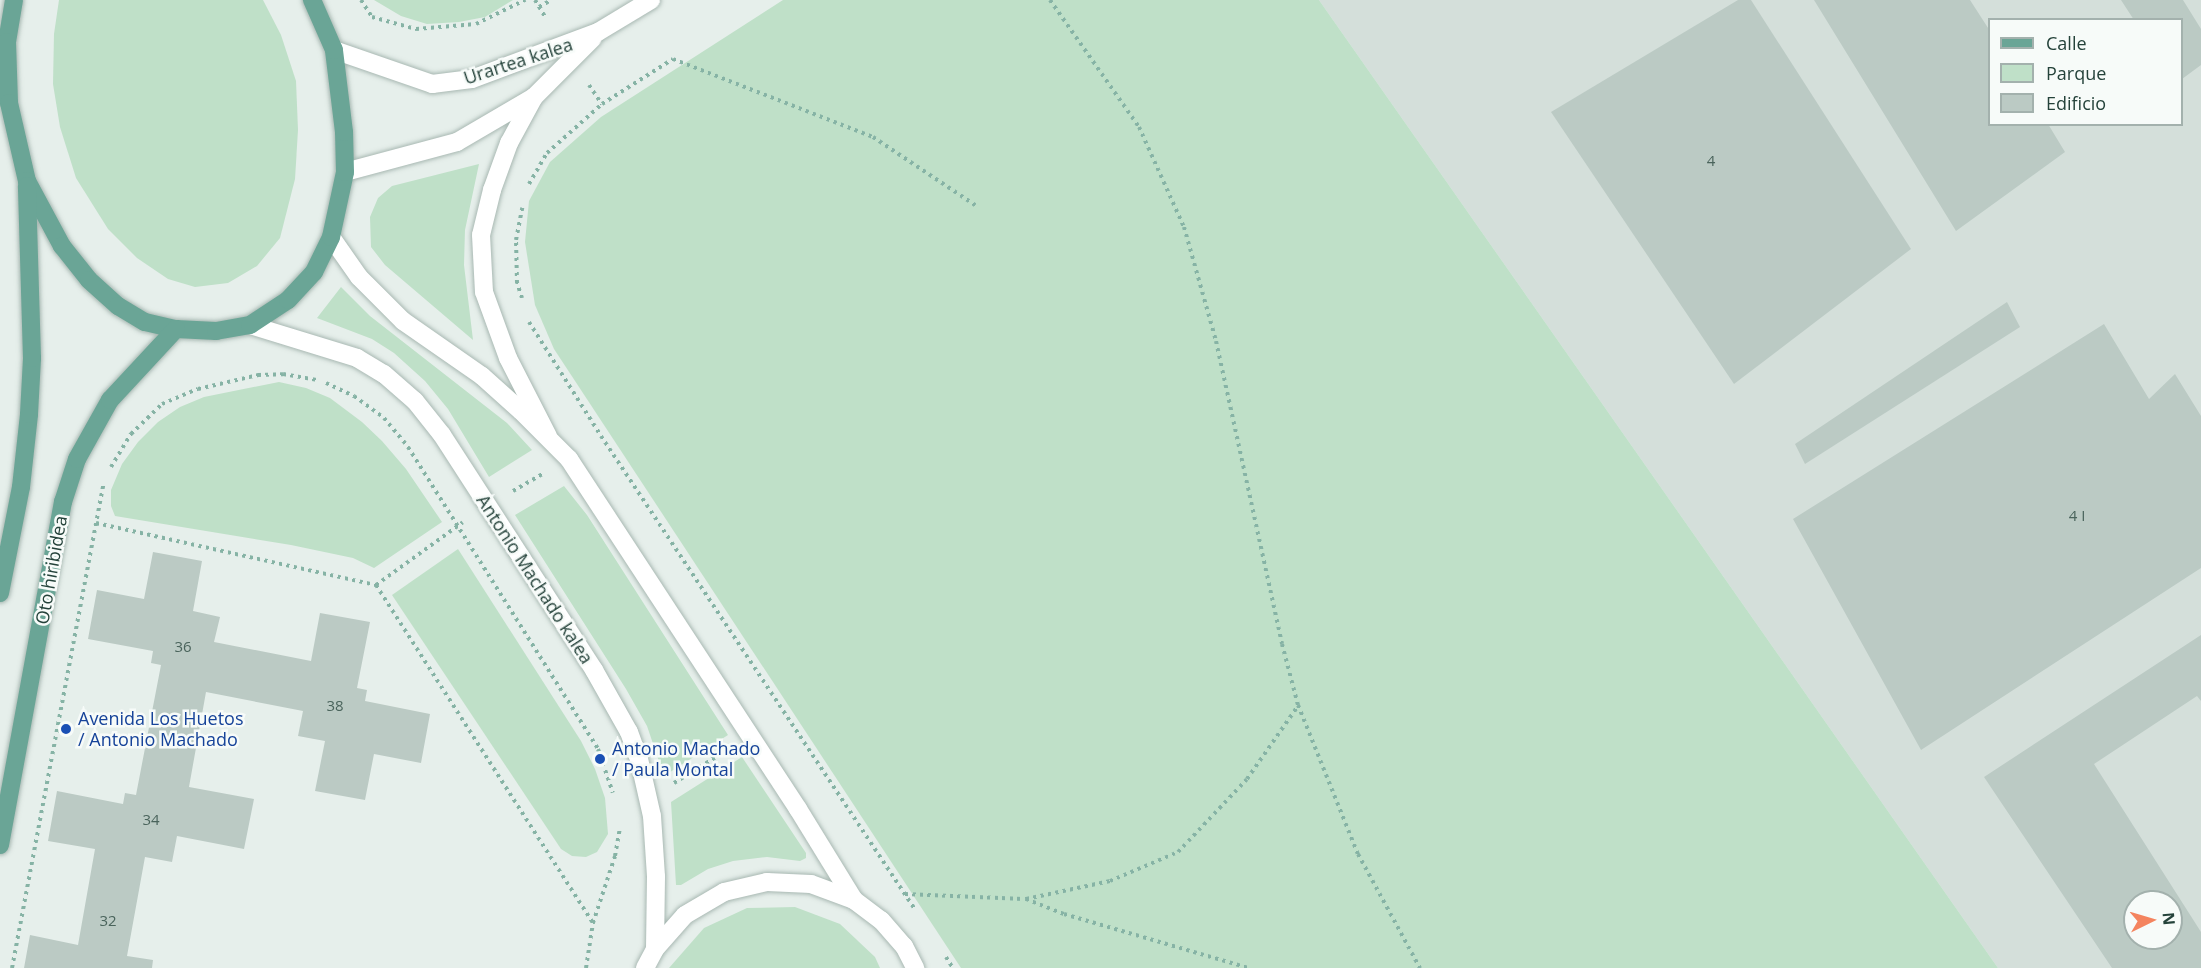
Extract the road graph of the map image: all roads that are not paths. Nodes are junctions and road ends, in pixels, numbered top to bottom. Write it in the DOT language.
graph roads {
  1 [pos="14,0"];
  2 [pos="312,0"];
  3 [pos="651,0"];
  4 [pos="0,16"];
  5 [pos="598,32"];
  6 [pos="8,42"];
  7 [pos="334,50"];
  8 [pos="534,97"];
  9 [pos="345,172"];
  10 [pos="27,181"];
  11 [pos="331,237"];
  12 [pos="250,325"];
  13 [pos="176,329"];
  14 [pos="550,441"];
  15 [pos="0,593"];
  16 [pos="0,845"];
  17 [pos="854,900"];
  18 [pos="655,949"];
  19 [pos="645,968"];
  20 [pos="915,968"];
  1 -- 6 [label="main road"];
  2 -- 7 [label="main road"];
  3 -- 5 [label="main road, Urartea kalea"];
  4 -- 6 [label="main road"];
  5 -- 7 [label="main road, Urartea kalea"];
  5 -- 8 [label="main road, Urartea kalea"];
  6 -- 10 [label="main road"];
  7 -- 9 [label="main road"];
  8 -- 9 [label="main road, Urartea kalea"];
  8 -- 14 [label="main road"];
  9 -- 11 [label="main road"];
  10 -- 13 [label="main road"];
  10 -- 15 [label="main road"];
  11 -- 12 [label="main road"];
  11 -- 14 [label="main road"];
  12 -- 13 [label="main road"];
  12 -- 18 [label="main road, Antonio Machado kalea"];
  13 -- 16 [label="main road, Oto hiribidea"];
  14 -- 17 [label="main road"];
  17 -- 18 [label="main road"];
  17 -- 20 [label="main road"];
  18 -- 19 [label="main road"];
}
